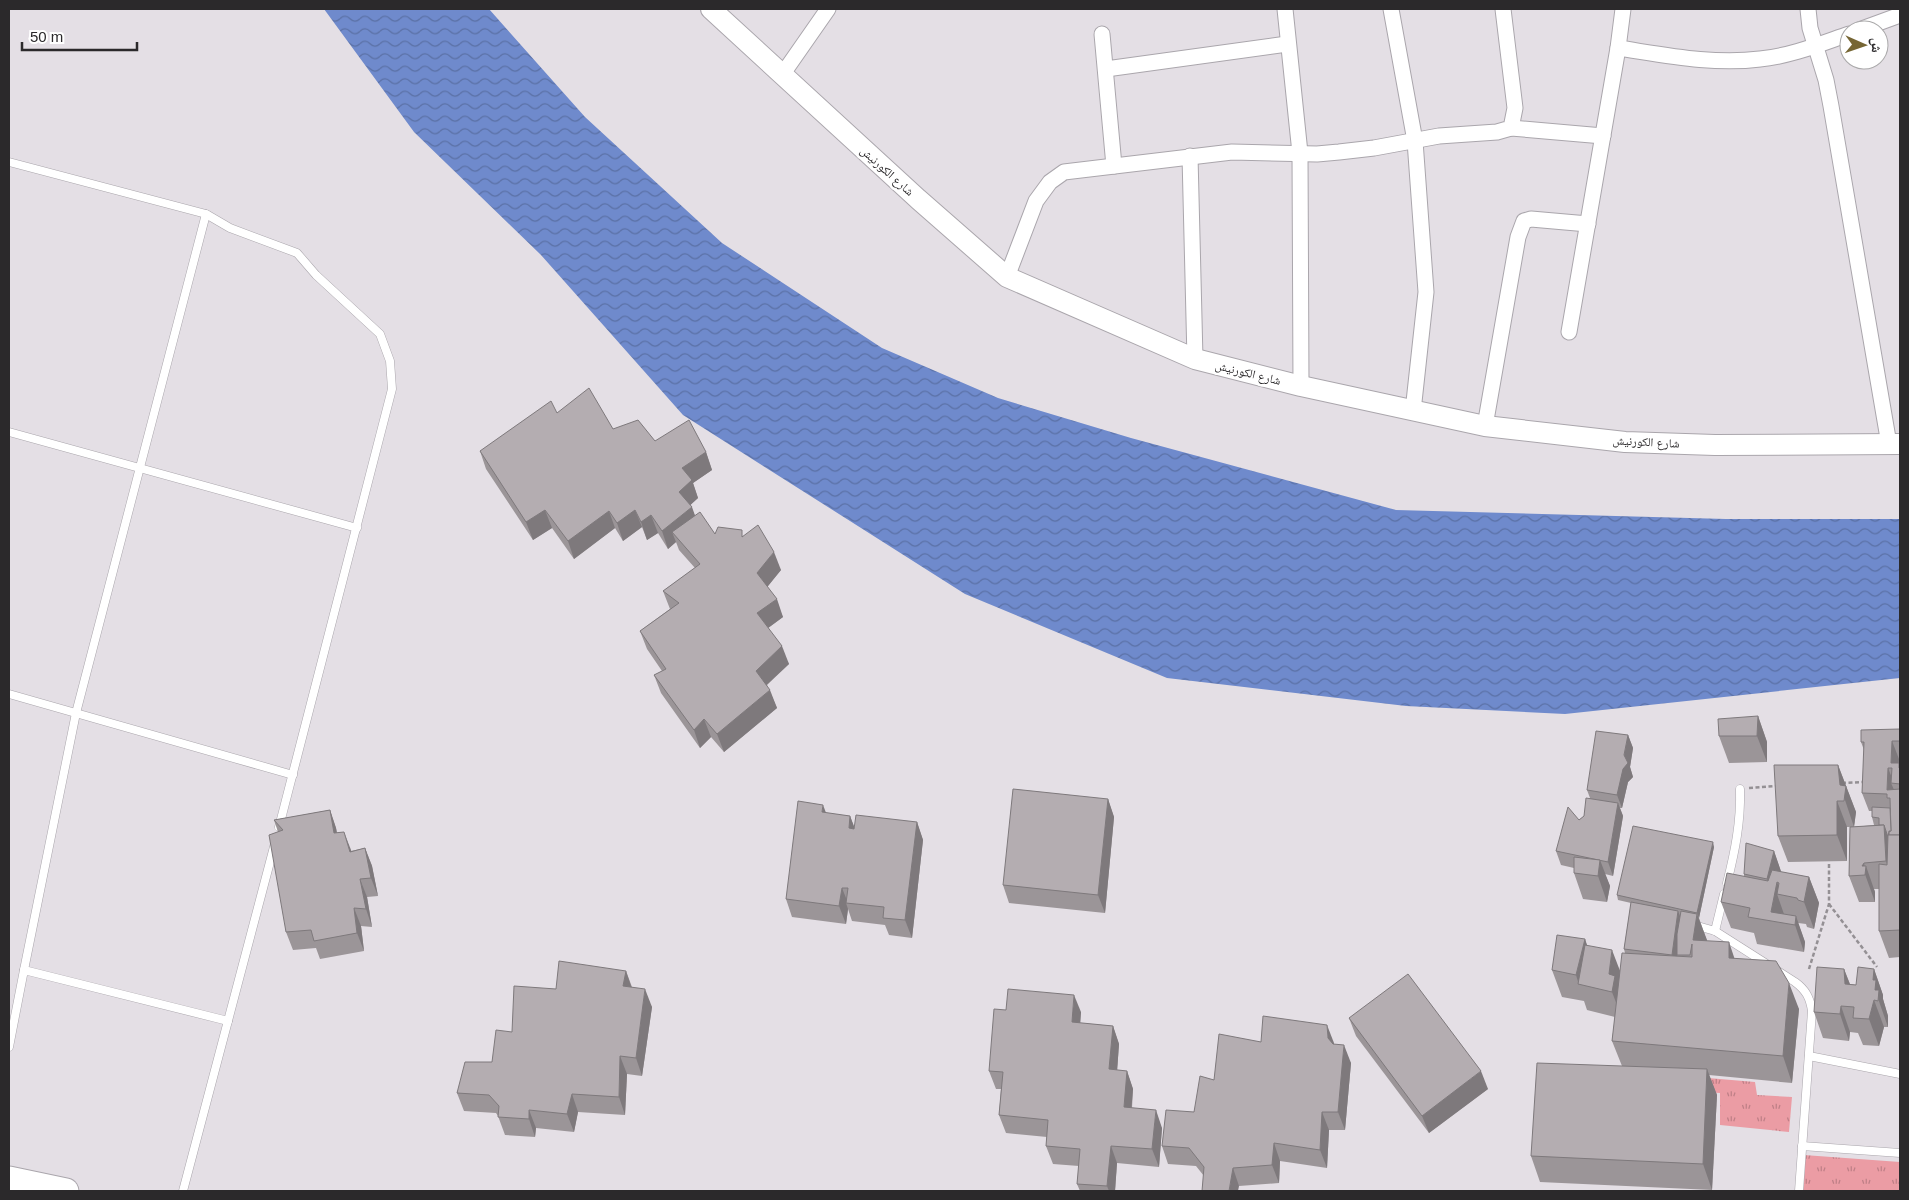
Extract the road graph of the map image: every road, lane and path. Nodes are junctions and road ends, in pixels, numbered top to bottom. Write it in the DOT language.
graph roads {
  1 [pos="711,9"];
  2 [pos="828,9"];
  3 [pos="1284,9"];
  4 [pos="1391,9"];
  5 [pos="1503,9"];
  6 [pos="1623,9"];
  7 [pos="1808,9"];
  8 [pos="1900,15"];
  9 [pos="1887,20"];
  10 [pos="1102,34"];
  11 [pos="1839,37"];
  12 [pos="1288,44"];
  13 [pos="1814,46"];
  14 [pos="1618,48"];
  15 [pos="1106,69"];
  16 [pos="782,75"];
  17 [pos="1511,128"];
  18 [pos="1603,136"];
  19 [pos="1414,141"];
  20 [pos="1300,154"];
  21 [pos="1190,156"];
  22 [pos="9,162"];
  23 [pos="1114,166"];
  24 [pos="206,214"];
  25 [pos="1588,224"];
  26 [pos="1007,277"];
  27 [pos="1569,332"];
  28 [pos="1194,359"];
  29 [pos="1301,386"];
  30 [pos="1413,411"];
  31 [pos="1485,426"];
  32 [pos="9,432"];
  33 [pos="1895,444"];
  34 [pos="140,468"];
  35 [pos="357,528"];
  36 [pos="9,694"];
  37 [pos="76,714"];
  38 [pos="292,775"];
  39 [pos="1863,782"];
  40 [pos="1835,783"];
  41 [pos="1778,786"];
  42 [pos="1740,789"];
  43 [pos="1829,864"];
  44 [pos="1829,904"];
  45 [pos="1689,924"];
  46 [pos="1715,931"];
  47 [pos="1877,966"];
  48 [pos="1809,969"];
  49 [pos="24,970"];
  50 [pos="228,1020"];
  51 [pos="9,1047"];
  52 [pos="1809,1056"];
  53 [pos="1900,1074"];
  54 [pos="1802,1146"];
  55 [pos="1900,1153"];
  56 [pos="9,1179"];
  57 [pos="66,1191"];
  58 [pos="182,1191"];
  59 [pos="1798,1191"];
  1 -- 16 [label="street, شارع الكورنيش"];
  2 -- 16 [label="street"];
  3 -- 12 [label="street"];
  4 -- 19 [label="street"];
  5 -- 17 [label="street"];
  6 -- 14 [label="street"];
  7 -- 13 [label="street"];
  8 -- 9 [label="street"];
  10 -- 15 [label="street"];
  11 -- 13 [label="street"];
  12 -- 15 [label="street"];
  12 -- 20 [label="street"];
  13 -- 14 [label="street"];
  13 -- 33 [label="street"];
  14 -- 18 [label="street"];
  15 -- 23 [label="street"];
  16 -- 26 [label="street, شارع الكورنيش"];
  17 -- 18 [label="street"];
  17 -- 19 [label="street"];
  18 -- 25 [label="street"];
  19 -- 20 [label="street"];
  19 -- 30 [label="street"];
  20 -- 21 [label="street"];
  20 -- 29 [label="street"];
  21 -- 23 [label="street"];
  21 -- 28 [label="street"];
  22 -- 24 [label="lane"];
  23 -- 26 [label="street"];
  24 -- 34 [label="lane"];
  24 -- 35 [label="lane"];
  25 -- 27 [label="street"];
  25 -- 31 [label="street"];
  26 -- 28 [label="street, شارع الكورنيش"];
  28 -- 29 [label="street, شارع الكورنيش"];
  29 -- 30 [label="street, شارع الكورنيش"];
  30 -- 31 [label="street, شارع الكورنيش"];
  31 -- 33 [label="street, شارع الكورنيش"];
  32 -- 34 [label="lane"];
  34 -- 35 [label="lane"];
  34 -- 37 [label="lane"];
  35 -- 38 [label="lane"];
  36 -- 37 [label="lane"];
  37 -- 38 [label="lane"];
  37 -- 49 [label="lane"];
  38 -- 50 [label="lane"];
  39 -- 40 [label="path"];
  41 -- 42 [label="path"];
  42 -- 46 [label="lane"];
  43 -- 44 [label="path"];
  44 -- 47 [label="path"];
  44 -- 48 [label="path"];
  45 -- 46 [label="lane"];
  46 -- 52 [label="lane"];
  49 -- 50 [label="lane"];
  49 -- 51 [label="lane"];
  50 -- 58 [label="lane"];
  52 -- 53 [label="lane"];
  52 -- 54 [label="lane"];
  54 -- 55 [label="lane"];
  54 -- 59 [label="lane"];
  56 -- 57 [label="main road"];
}
